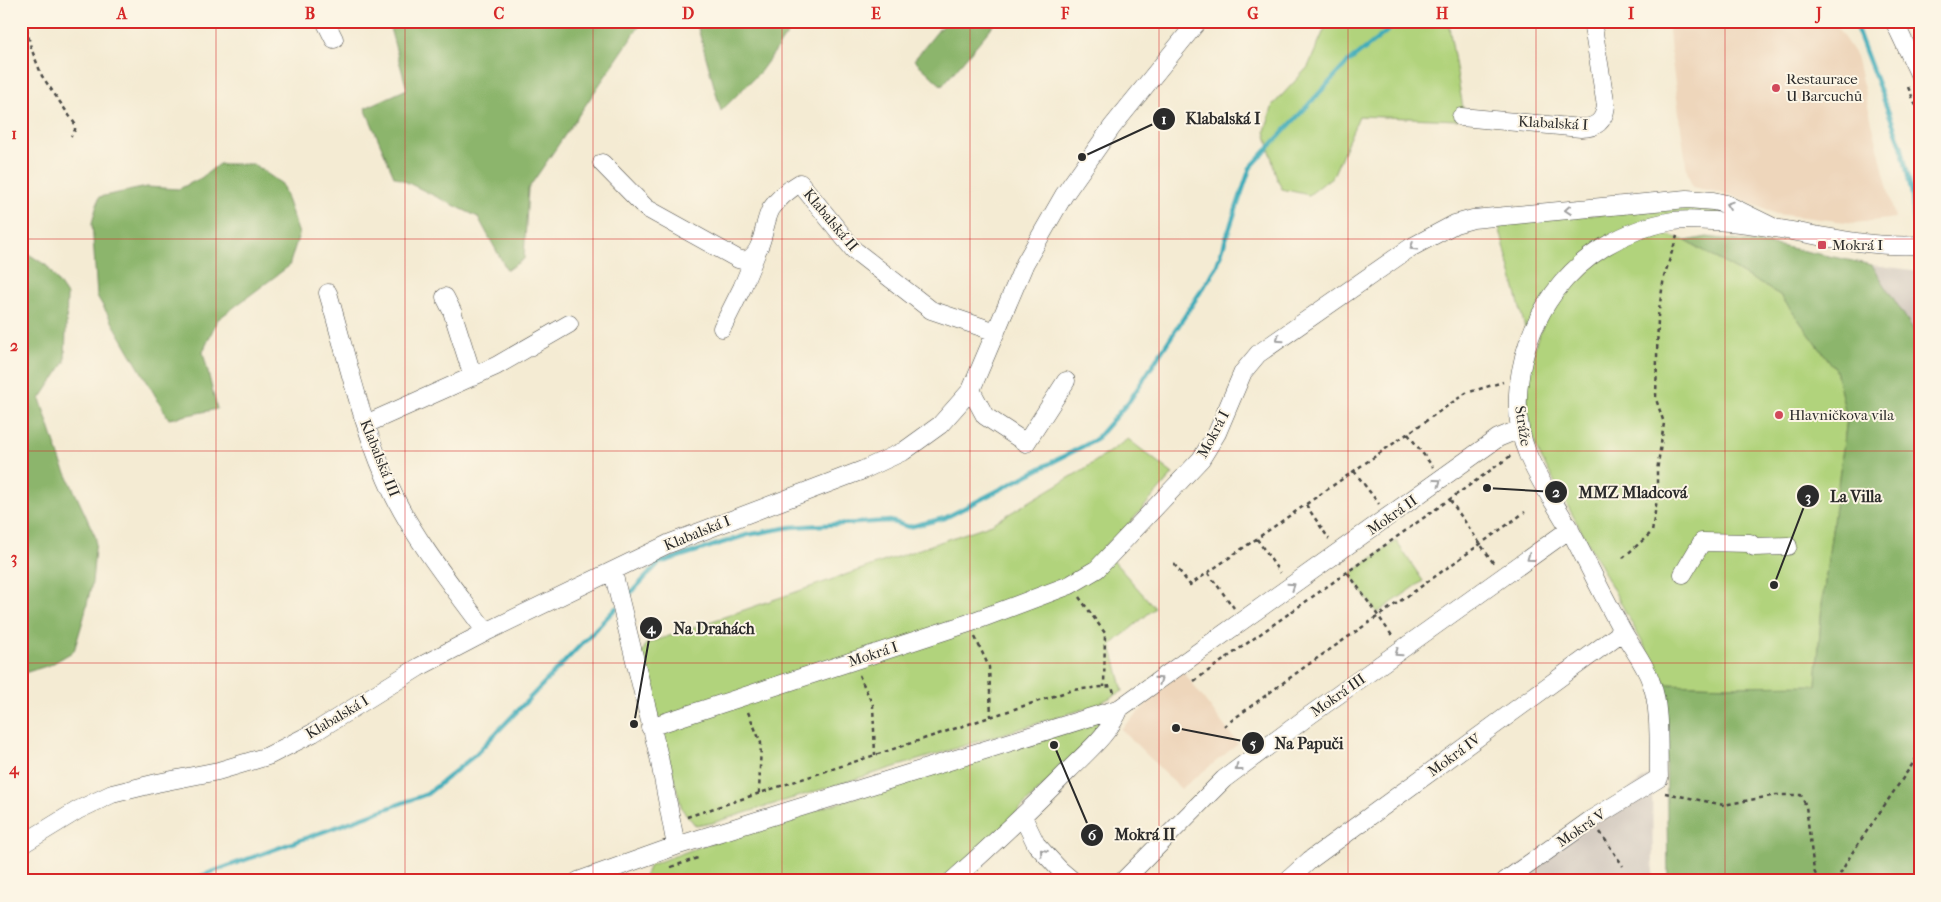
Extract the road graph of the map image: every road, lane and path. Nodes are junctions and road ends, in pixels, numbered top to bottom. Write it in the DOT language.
graph roads {
  1 [pos="25,21"];
  2 [pos="325,21"];
  3 [pos="1198,21"];
  4 [pos="1592,21"];
  5 [pos="1894,21"];
  6 [pos="334,39"];
  7 [pos="1920,76"];
  8 [pos="1461,117"];
  9 [pos="71,136"];
  10 [pos="602,163"];
  11 [pos="1687,220"];
  12 [pos="1773,227"];
  13 [pos="1915,246"];
  14 [pos="756,254"];
  15 [pos="328,293"];
  16 [pos="445,297"];
  17 [pos="570,324"];
  18 [pos="722,328"];
  19 [pos="996,332"];
  20 [pos="1520,376"];
  21 [pos="473,377"];
  22 [pos="1066,381"];
  23 [pos="971,390"];
  24 [pos="366,424"];
  25 [pos="1520,429"];
  26 [pos="1408,434"];
  27 [pos="1525,446"];
  28 [pos="1434,468"];
  29 [pos="1354,471"];
  30 [pos="1450,500"];
  31 [pos="1306,505"];
  32 [pos="1379,505"];
  33 [pos="1524,512"];
  34 [pos="1570,529"];
  35 [pos="1257,539"];
  36 [pos="1331,541"];
  37 [pos="1480,544"];
  38 [pos="1788,546"];
  39 [pos="1483,548"];
  40 [pos="1623,558"];
  41 [pos="1174,564"];
  42 [pos="613,572"];
  43 [pos="1208,573"];
  44 [pos="1348,573"];
  45 [pos="1683,574"];
  46 [pos="1283,577"];
  47 [pos="1070,585"];
  48 [pos="1378,616"];
  49 [pos="1243,621"];
  50 [pos="969,623"];
  51 [pos="486,632"];
  52 [pos="1622,632"];
  53 [pos="1395,640"];
  54 [pos="853,660"];
  55 [pos="1194,681"];
  56 [pos="1112,686"];
  57 [pos="1104,687"];
  58 [pos="742,696"];
  59 [pos="1120,708"];
  60 [pos="991,717"];
  61 [pos="1224,726"];
  62 [pos="650,727"];
  63 [pos="1920,753"];
  64 [pos="875,755"];
  65 [pos="1659,785"];
  66 [pos="759,794"];
  67 [pos="1024,817"];
  68 [pos="1592,819"];
  69 [pos="671,823"];
  70 [pos="21,845"];
  71 [pos="676,846"];
  72 [pos="1623,866"];
  73 [pos="578,881"];
  74 [pos="952,881"];
  75 [pos="1073,881"];
  76 [pos="1123,881"];
  77 [pos="1287,881"];
  78 [pos="1505,881"];
  79 [pos="1819,881"];
  80 [pos="1836,881"];
  1 -- 9 [label="path"];
  2 -- 6 [label="street"];
  3 -- 19 [label="street, Klabalská I"];
  4 -- 8 [label="street, Klabalská I"];
  5 -- 7 [label="street"];
  10 -- 14 [label="street"];
  11 -- 12 [label="street, Stráže"];
  11 -- 20 [label="street, Stráže"];
  11 -- 40 [label="path"];
  12 -- 13 [label="street"];
  12 -- 47 [label="street, Mokrá I, one-way"];
  14 -- 18 [label="street"];
  14 -- 19 [label="street, Klabalská II"];
  15 -- 24 [label="street, Klabalská III"];
  16 -- 21 [label="street"];
  17 -- 21 [label="street"];
  19 -- 23 [label="street, Klabalská I"];
  20 -- 25 [label="street, Stráže"];
  20 -- 26 [label="path"];
  21 -- 24 [label="street"];
  22 -- 23 [label="street"];
  23 -- 42 [label="street, Klabalská I"];
  24 -- 51 [label="street, Klabalská III"];
  25 -- 27 [label="street, Stráže"];
  49 -- 25 [label="street, Mokrá II, one-way"];
  26 -- 28 [label="path"];
  26 -- 29 [label="path"];
  27 -- 30 [label="path"];
  27 -- 34 [label="street, Stráže"];
  29 -- 31 [label="path"];
  29 -- 32 [label="path"];
  30 -- 37 [label="path"];
  30 -- 44 [label="path"];
  31 -- 35 [label="path"];
  31 -- 36 [label="path"];
  33 -- 37 [label="path"];
  34 -- 52 [label="street, Stráže"];
  34 -- 76 [label="street, Mokrá III, one-way"];
  35 -- 43 [label="path"];
  35 -- 46 [label="path"];
  37 -- 39 [label="path"];
  37 -- 48 [label="path"];
  38 -- 45 [label="street"];
  41 -- 43 [label="path"];
  42 -- 51 [label="street, Klabalská I"];
  42 -- 62 [label="street"];
  43 -- 49 [label="path"];
  44 -- 48 [label="path"];
  44 -- 55 [label="path"];
  47 -- 50 [label="street, Mokrá I"];
  47 -- 57 [label="path"];
  48 -- 53 [label="path"];
  48 -- 61 [label="path"];
  59 -- 49 [label="street, Mokrá II, one-way"];
  50 -- 54 [label="street, Mokrá I"];
  50 -- 60 [label="path"];
  51 -- 70 [label="street, Klabalská I"];
  52 -- 65 [label="street, Stráže"];
  52 -- 77 [label="street, Mokrá IV"];
  54 -- 58 [label="street, Mokrá I"];
  54 -- 64 [label="path"];
  56 -- 57 [label="path"];
  57 -- 60 [label="path"];
  58 -- 62 [label="street, Mokrá I"];
  58 -- 66 [label="path"];
  59 -- 67 [label="street, Mokrá II"];
  59 -- 71 [label="street, Mokrá II"];
  60 -- 64 [label="path"];
  62 -- 69 [label="street"];
  63 -- 80 [label="path"];
  64 -- 66 [label="path"];
  65 -- 68 [label="street, Mokrá V"];
  65 -- 79 [label="path"];
  66 -- 69 [label="path"];
  67 -- 74 [label="street, Mokrá II"];
  75 -- 67 [label="street, one-way"];
  68 -- 72 [label="path"];
  68 -- 78 [label="street, Mokrá V"];
  69 -- 71 [label="street"];
  71 -- 73 [label="street, Mokrá II"];
}
